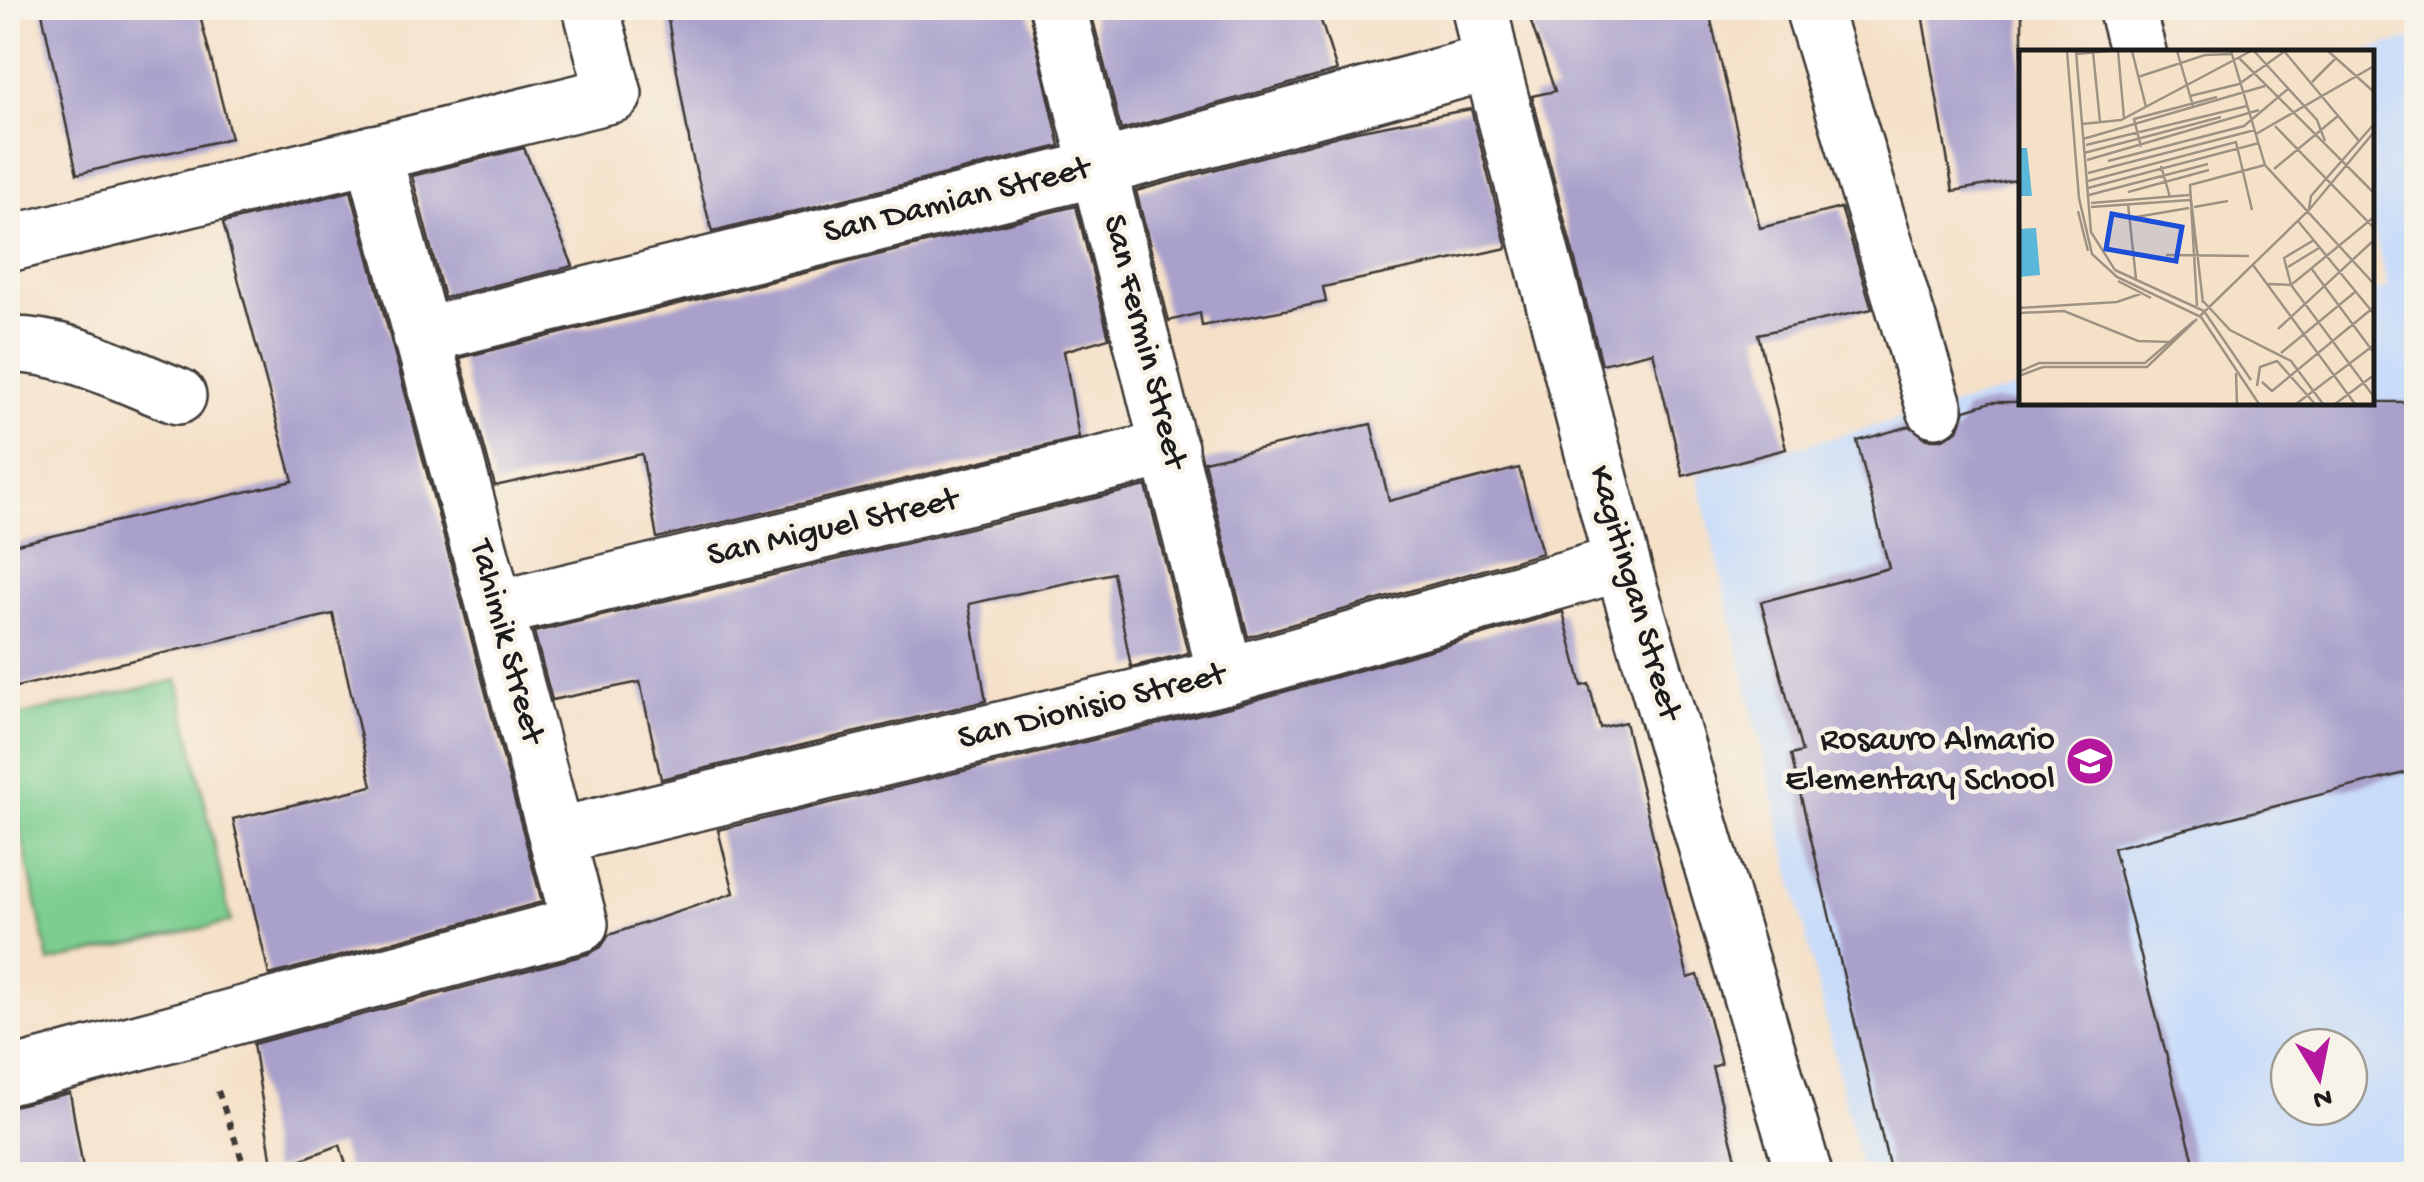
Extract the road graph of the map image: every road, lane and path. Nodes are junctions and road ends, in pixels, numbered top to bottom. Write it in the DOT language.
graph roads {
  1 [pos="591,8"];
  2 [pos="1058,8"];
  3 [pos="1480,8"];
  4 [pos="1813,8"];
  5 [pos="2126,8"];
  6 [pos="2137,50"];
  7 [pos="1491,62"];
  8 [pos="373,152"];
  9 [pos="1100,168"];
  10 [pos="8,244"];
  11 [pos="422,336"];
  12 [pos="8,345"];
  13 [pos="178,396"];
  14 [pos="1935,409"];
  15 [pos="1170,448"];
  16 [pos="1622,563"];
  17 [pos="496,609"];
  18 [pos="1226,676"];
  19 [pos="557,836"];
  20 [pos="196,1028"];
  21 [pos="8,1077"];
  22 [pos="1799,1173"];
  23 [pos="247,1174"];
  1 -- 8 [label="street"];
  2 -- 9 [label="street, San Fermin Street"];
  3 -- 7 [label="street, Kagitingan Street"];
  4 -- 14 [label="street"];
  5 -- 6 [label="street"];
  7 -- 9 [label="street, San Damian Street"];
  7 -- 16 [label="street, Kagitingan Street"];
  8 -- 10 [label="street"];
  8 -- 11 [label="street, Tahimik Street"];
  9 -- 11 [label="street, San Damian Street"];
  9 -- 15 [label="street, San Fermin Street"];
  11 -- 17 [label="street, Tahimik Street"];
  12 -- 13 [label="street"];
  15 -- 17 [label="street, San Miguel Street"];
  15 -- 18 [label="street, San Fermin Street"];
  16 -- 18 [label="street, San Dionisio Street"];
  16 -- 22 [label="street, Kagitingan Street"];
  17 -- 19 [label="street, Tahimik Street"];
  18 -- 19 [label="street, San Dionisio Street"];
  19 -- 20 [label="street, Tahimik Street"];
  20 -- 21 [label="street, Tahimik Street"];
  20 -- 23 [label="path"];
}
